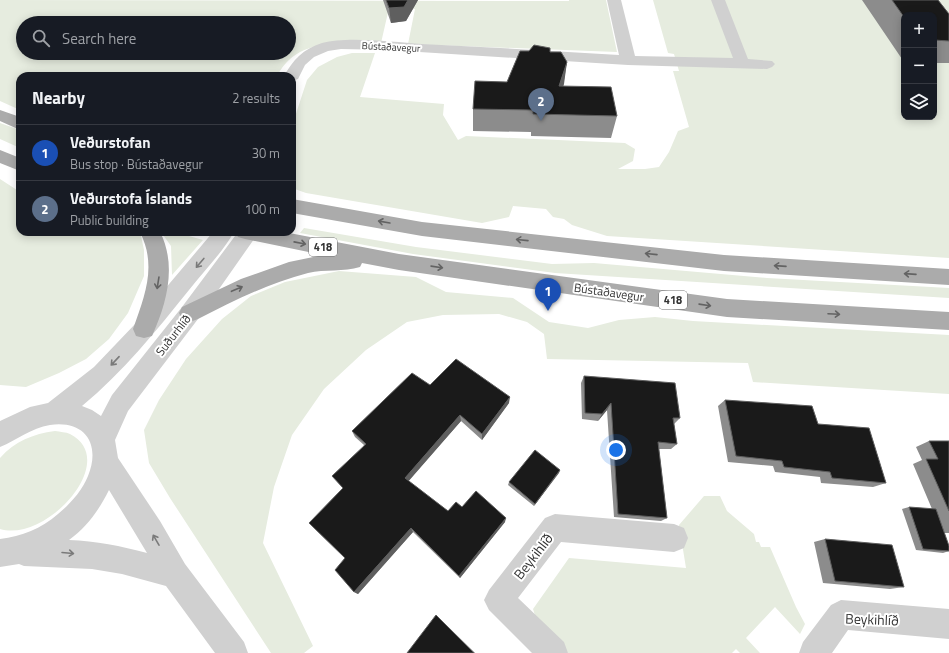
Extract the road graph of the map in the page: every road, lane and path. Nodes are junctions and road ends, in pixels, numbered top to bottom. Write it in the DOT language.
graph roads {
  1 [pos="614,0"];
  2 [pos="718,0"];
  3 [pos="628,60"];
  4 [pos="742,63"];
  5 [pos="767,64"];
  6 [pos="294,72"];
  7 [pos="0,115"];
  8 [pos="16,122"];
  9 [pos="0,156"];
  10 [pos="16,163"];
  11 [pos="296,207"];
  12 [pos="152,236"];
  13 [pos="221,236"];
  14 [pos="244,236"];
  15 [pos="267,236"];
  16 [pos="398,262"];
  17 [pos="949,277"];
  18 [pos="190,313"];
  19 [pos="949,321"];
  20 [pos="144,329"];
  21 [pos="52,414"];
  22 [pos="11,423"];
  23 [pos="0,435"];
  24 [pos="104,450"];
  25 [pos="674,538"];
  26 [pos="7,552"];
  27 [pos="175,574"];
  28 [pos="949,624"];
  29 [pos="234,653"];
  30 [pos="553,653"];
  31 [pos="814,653"];
  1 -- 3 [label="street"];
  2 -- 4 [label="street"];
  3 -- 4 [label="street, Bústaðavegur"];
  3 -- 6 [label="street, Bústaðavegur"];
  4 -- 5 [label="street, Bústaðavegur"];
  7 -- 8 [label="main road"];
  9 -- 10 [label="main road"];
  17 -- 11 [label="main road, one-way"];
  12 -- 20 [label="main road, one-way"];
  13 -- 20 [label="street, Suðurhlíð, one-way"];
  14 -- 18 [label="street, Suðurhlíð"];
  15 -- 16 [label="main road, Bústaðavegur / 418, one-way"];
  18 -- 16 [label="main road, one-way"];
  16 -- 19 [label="main road, Bústaðavegur / 418, one-way"];
  18 -- 24 [label="street, Suðurhlíð"];
  20 -- 21 [label="street, Suðurhlíð, one-way"];
  21 -- 22 [label="street"];
  21 -- 24 [label="street"];
  22 -- 23 [label="street"];
  24 -- 26 [label="street, Suðurhlíð"];
  27 -- 24 [label="street, one-way"];
  25 -- 30 [label="street, Beykihlíð"];
  26 -- 27 [label="street, one-way"];
  27 -- 29 [label="street"];
  28 -- 31 [label="street, Beykihlíð"];
}
